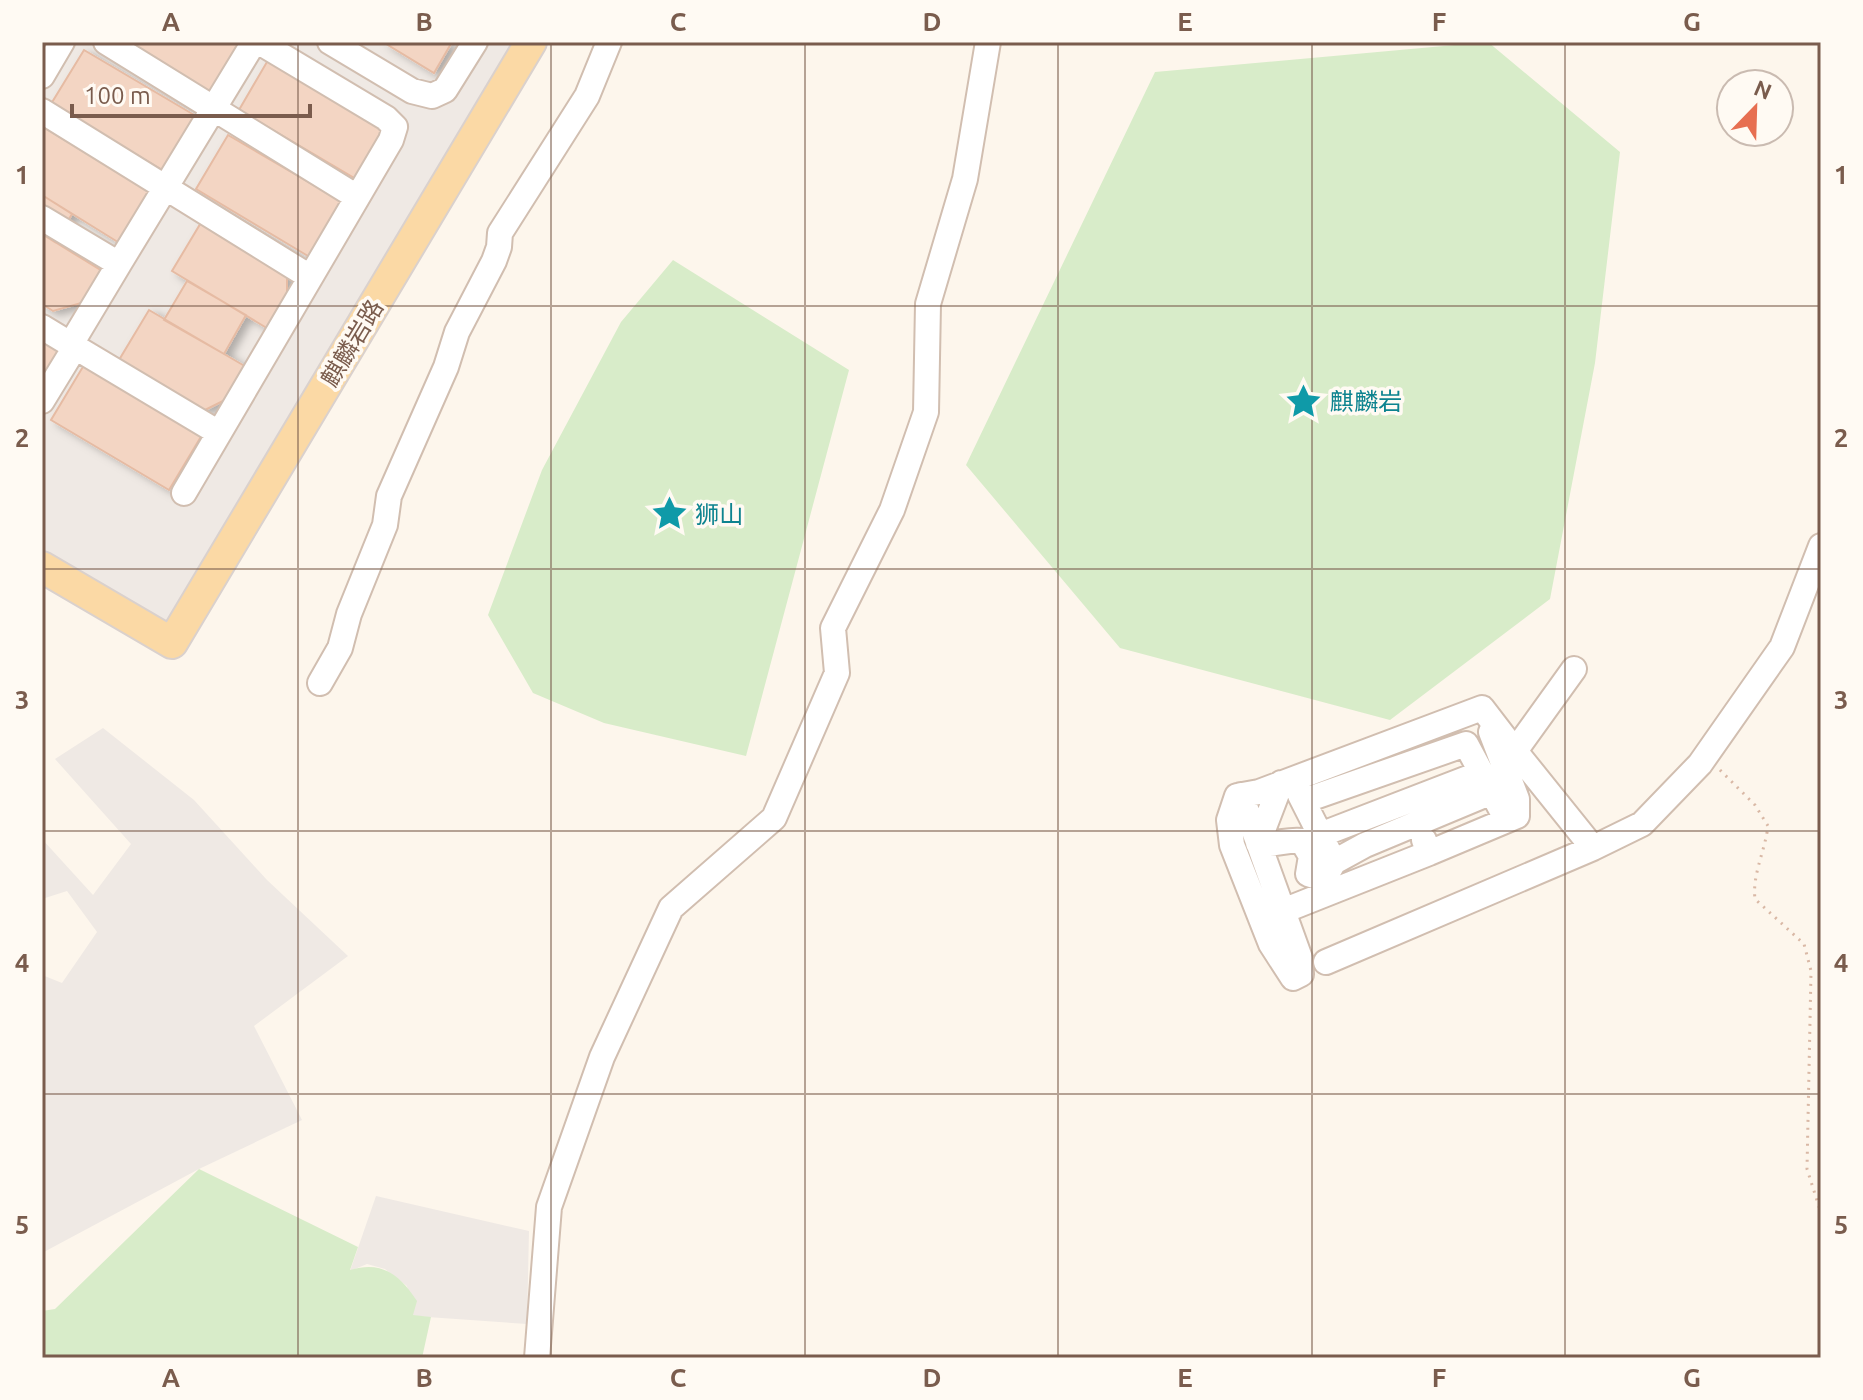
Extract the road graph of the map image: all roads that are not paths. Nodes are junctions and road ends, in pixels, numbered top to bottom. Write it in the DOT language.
graph roads {
  1 [pos="62,42"];
  2 [pos="106,42"];
  3 [pos="256,42"];
  4 [pos="330,42"];
  5 [pos="475,42"];
  6 [pos="531,42"];
  7 [pos="609,42"];
  8 [pos="988,42"];
  9 [pos="42,76"];
  10 [pos="213,109"];
  11 [pos="42,111"];
  12 [pos="165,188"];
  13 [pos="357,197"];
  14 [pos="42,218"];
  15 [pos="119,264"];
  16 [pos="310,277"];
  17 [pos="42,327"];
  18 [pos="73,346"];
  19 [pos="42,401"];
  20 [pos="219,433"];
  21 [pos="184,493"];
  22 [pos="1821,546"];
  23 [pos="42,567"];
  24 [pos="1574,669"];
  25 [pos="320,683"];
  26 [pos="1482,708"];
  27 [pos="1515,751"];
  28 [pos="1436,753"];
  29 [pos="1395,768"];
  30 [pos="1487,782"];
  31 [pos="1281,783"];
  32 [pos="1241,795"];
  33 [pos="1462,803"];
  34 [pos="1344,806"];
  35 [pos="1412,812"];
  36 [pos="1517,816"];
  37 [pos="1320,835"];
  38 [pos="1258,843"];
  39 [pos="1593,848"];
  40 [pos="1429,853"];
  41 [pos="1334,862"];
  42 [pos="1283,911"];
  43 [pos="1326,962"];
  44 [pos="537,1358"];
  1 -- 9 [label="street"];
  2 -- 10 [label="street"];
  3 -- 10 [label="street"];
  3 -- 13 [label="street"];
  4 -- 5 [label="street"];
  6 -- 23 [label="main road, 麒麟岩路"];
  7 -- 25 [label="street"];
  8 -- 44 [label="street"];
  10 -- 12 [label="street"];
  10 -- 13 [label="street"];
  11 -- 12 [label="street"];
  12 -- 15 [label="street"];
  12 -- 16 [label="street"];
  13 -- 16 [label="street"];
  14 -- 15 [label="street"];
  15 -- 18 [label="street"];
  16 -- 20 [label="street"];
  17 -- 18 [label="street"];
  18 -- 19 [label="street"];
  18 -- 20 [label="street"];
  20 -- 21 [label="street"];
  22 -- 39 [label="street"];
  24 -- 27 [label="street"];
  26 -- 27 [label="street"];
  26 -- 31 [label="street"];
  26 -- 36 [label="street"];
  27 -- 39 [label="street"];
  28 -- 29 [label="street"];
  28 -- 30 [label="street"];
  28 -- 33 [label="street"];
  29 -- 34 [label="street"];
  29 -- 35 [label="street"];
  30 -- 33 [label="street"];
  30 -- 36 [label="street"];
  31 -- 32 [label="street"];
  31 -- 38 [label="street"];
  32 -- 38 [label="street"];
  32 -- 42 [label="street"];
  33 -- 35 [label="street"];
  34 -- 35 [label="street"];
  34 -- 37 [label="street"];
  34 -- 37 [label="street"];
  35 -- 40 [label="street"];
  35 -- 41 [label="street"];
  36 -- 40 [label="street"];
  37 -- 41 [label="street"];
  38 -- 41 [label="street"];
  38 -- 42 [label="street"];
  39 -- 43 [label="street"];
  40 -- 42 [label="street"];
}
